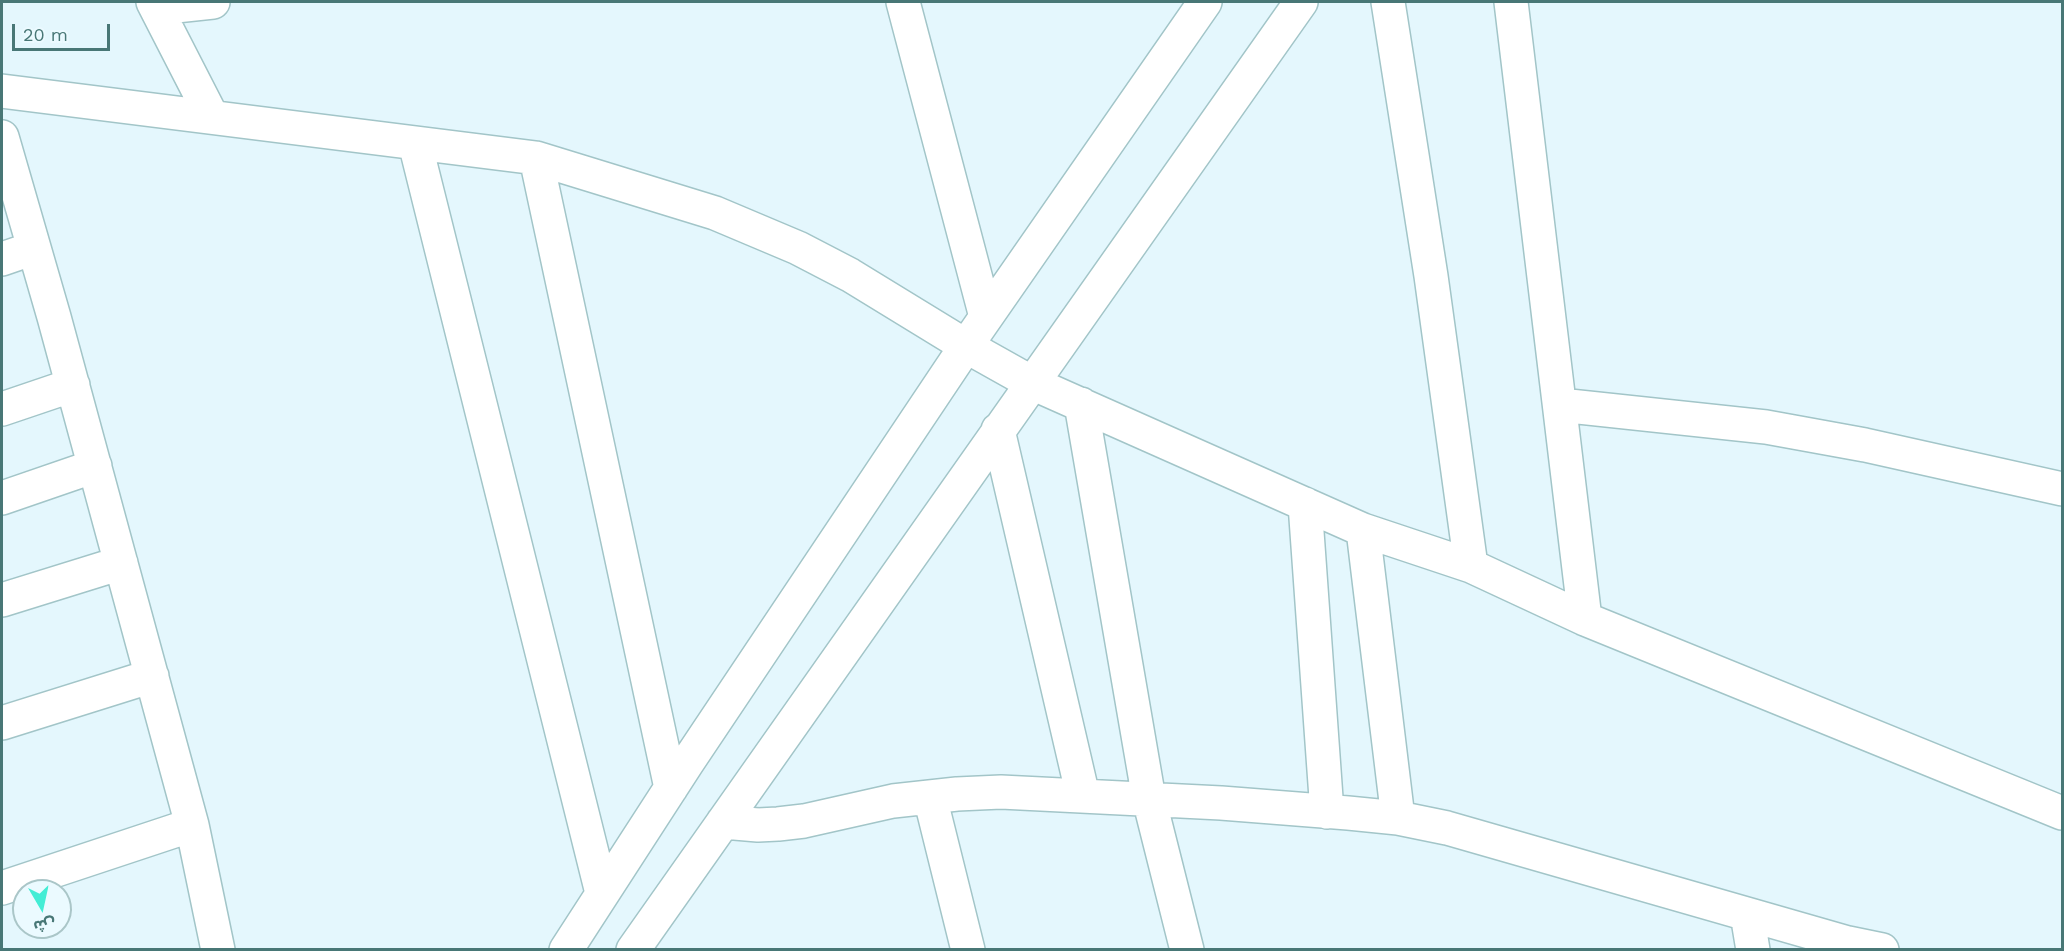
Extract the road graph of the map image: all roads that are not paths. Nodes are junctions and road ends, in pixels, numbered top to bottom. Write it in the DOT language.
graph roads {
  1 [pos="213,2"];
  2 [pos="903,2"];
  3 [pos="1205,2"];
  4 [pos="1301,2"];
  5 [pos="1388,2"];
  6 [pos="1512,2"];
  7 [pos="155,5"];
  8 [pos="2,91"];
  9 [pos="212,117"];
  10 [pos="2,137"];
  11 [pos="415,143"];
  12 [pos="536,158"];
  13 [pos="8,180"];
  14 [pos="34,248"];
  15 [pos="2,259"];
  16 [pos="986,317"];
  17 [pos="966,346"];
  18 [pos="1032,383"];
  19 [pos="73,385"];
  20 [pos="1080,404"];
  21 [pos="1560,405"];
  22 [pos="2,409"];
  23 [pos="998,430"];
  24 [pos="95,465"];
  25 [pos="2062,489"];
  26 [pos="2,498"];
  27 [pos="1305,504"];
  28 [pos="1363,530"];
  29 [pos="121,563"];
  30 [pos="1471,566"];
  31 [pos="2,600"];
  32 [pos="1585,619"];
  33 [pos="152,676"];
  34 [pos="2,723"];
  35 [pos="671,788"];
  36 [pos="1083,796"];
  37 [pos="930,797"];
  38 [pos="1149,799"];
  39 [pos="1327,812"];
  40 [pos="2062,813"];
  41 [pos="1398,818"];
  42 [pos="723,822"];
  43 [pos="192,825"];
  44 [pos="2,888"];
  45 [pos="602,893"];
  46 [pos="1747,914"];
  47 [pos="219,950"];
  48 [pos="566,950"];
  49 [pos="633,950"];
  50 [pos="968,950"];
  51 [pos="1187,950"];
  52 [pos="1753,950"];
  53 [pos="1882,950"];
  1 -- 7 [label="street"];
  2 -- 16 [label="street"];
  3 -- 16 [label="street"];
  4 -- 18 [label="street"];
  5 -- 30 [label="street"];
  6 -- 21 [label="street"];
  7 -- 9 [label="street"];
  8 -- 9 [label="street"];
  9 -- 11 [label="street"];
  10 -- 13 [label="street"];
  11 -- 12 [label="street"];
  11 -- 45 [label="street"];
  12 -- 17 [label="street"];
  12 -- 35 [label="street"];
  13 -- 14 [label="street"];
  14 -- 15 [label="street"];
  14 -- 19 [label="street"];
  16 -- 17 [label="street"];
  17 -- 18 [label="street"];
  17 -- 35 [label="street"];
  18 -- 20 [label="street"];
  18 -- 23 [label="street"];
  19 -- 22 [label="street"];
  19 -- 24 [label="street"];
  20 -- 27 [label="street"];
  20 -- 38 [label="street"];
  21 -- 25 [label="street"];
  21 -- 32 [label="street"];
  23 -- 36 [label="street"];
  23 -- 42 [label="street"];
  24 -- 26 [label="street"];
  24 -- 29 [label="street"];
  27 -- 28 [label="street"];
  27 -- 39 [label="street"];
  28 -- 30 [label="street"];
  28 -- 41 [label="street"];
  29 -- 31 [label="street"];
  29 -- 33 [label="street"];
  30 -- 32 [label="street"];
  32 -- 40 [label="street"];
  33 -- 34 [label="street"];
  33 -- 43 [label="street"];
  35 -- 45 [label="street"];
  36 -- 37 [label="street"];
  36 -- 38 [label="street"];
  37 -- 42 [label="street"];
  37 -- 50 [label="street"];
  38 -- 39 [label="street"];
  38 -- 51 [label="street"];
  39 -- 41 [label="street"];
  41 -- 46 [label="street"];
  42 -- 49 [label="street"];
  43 -- 44 [label="street"];
  43 -- 47 [label="street"];
  45 -- 48 [label="street"];
  46 -- 52 [label="street"];
  46 -- 53 [label="street"];
}
